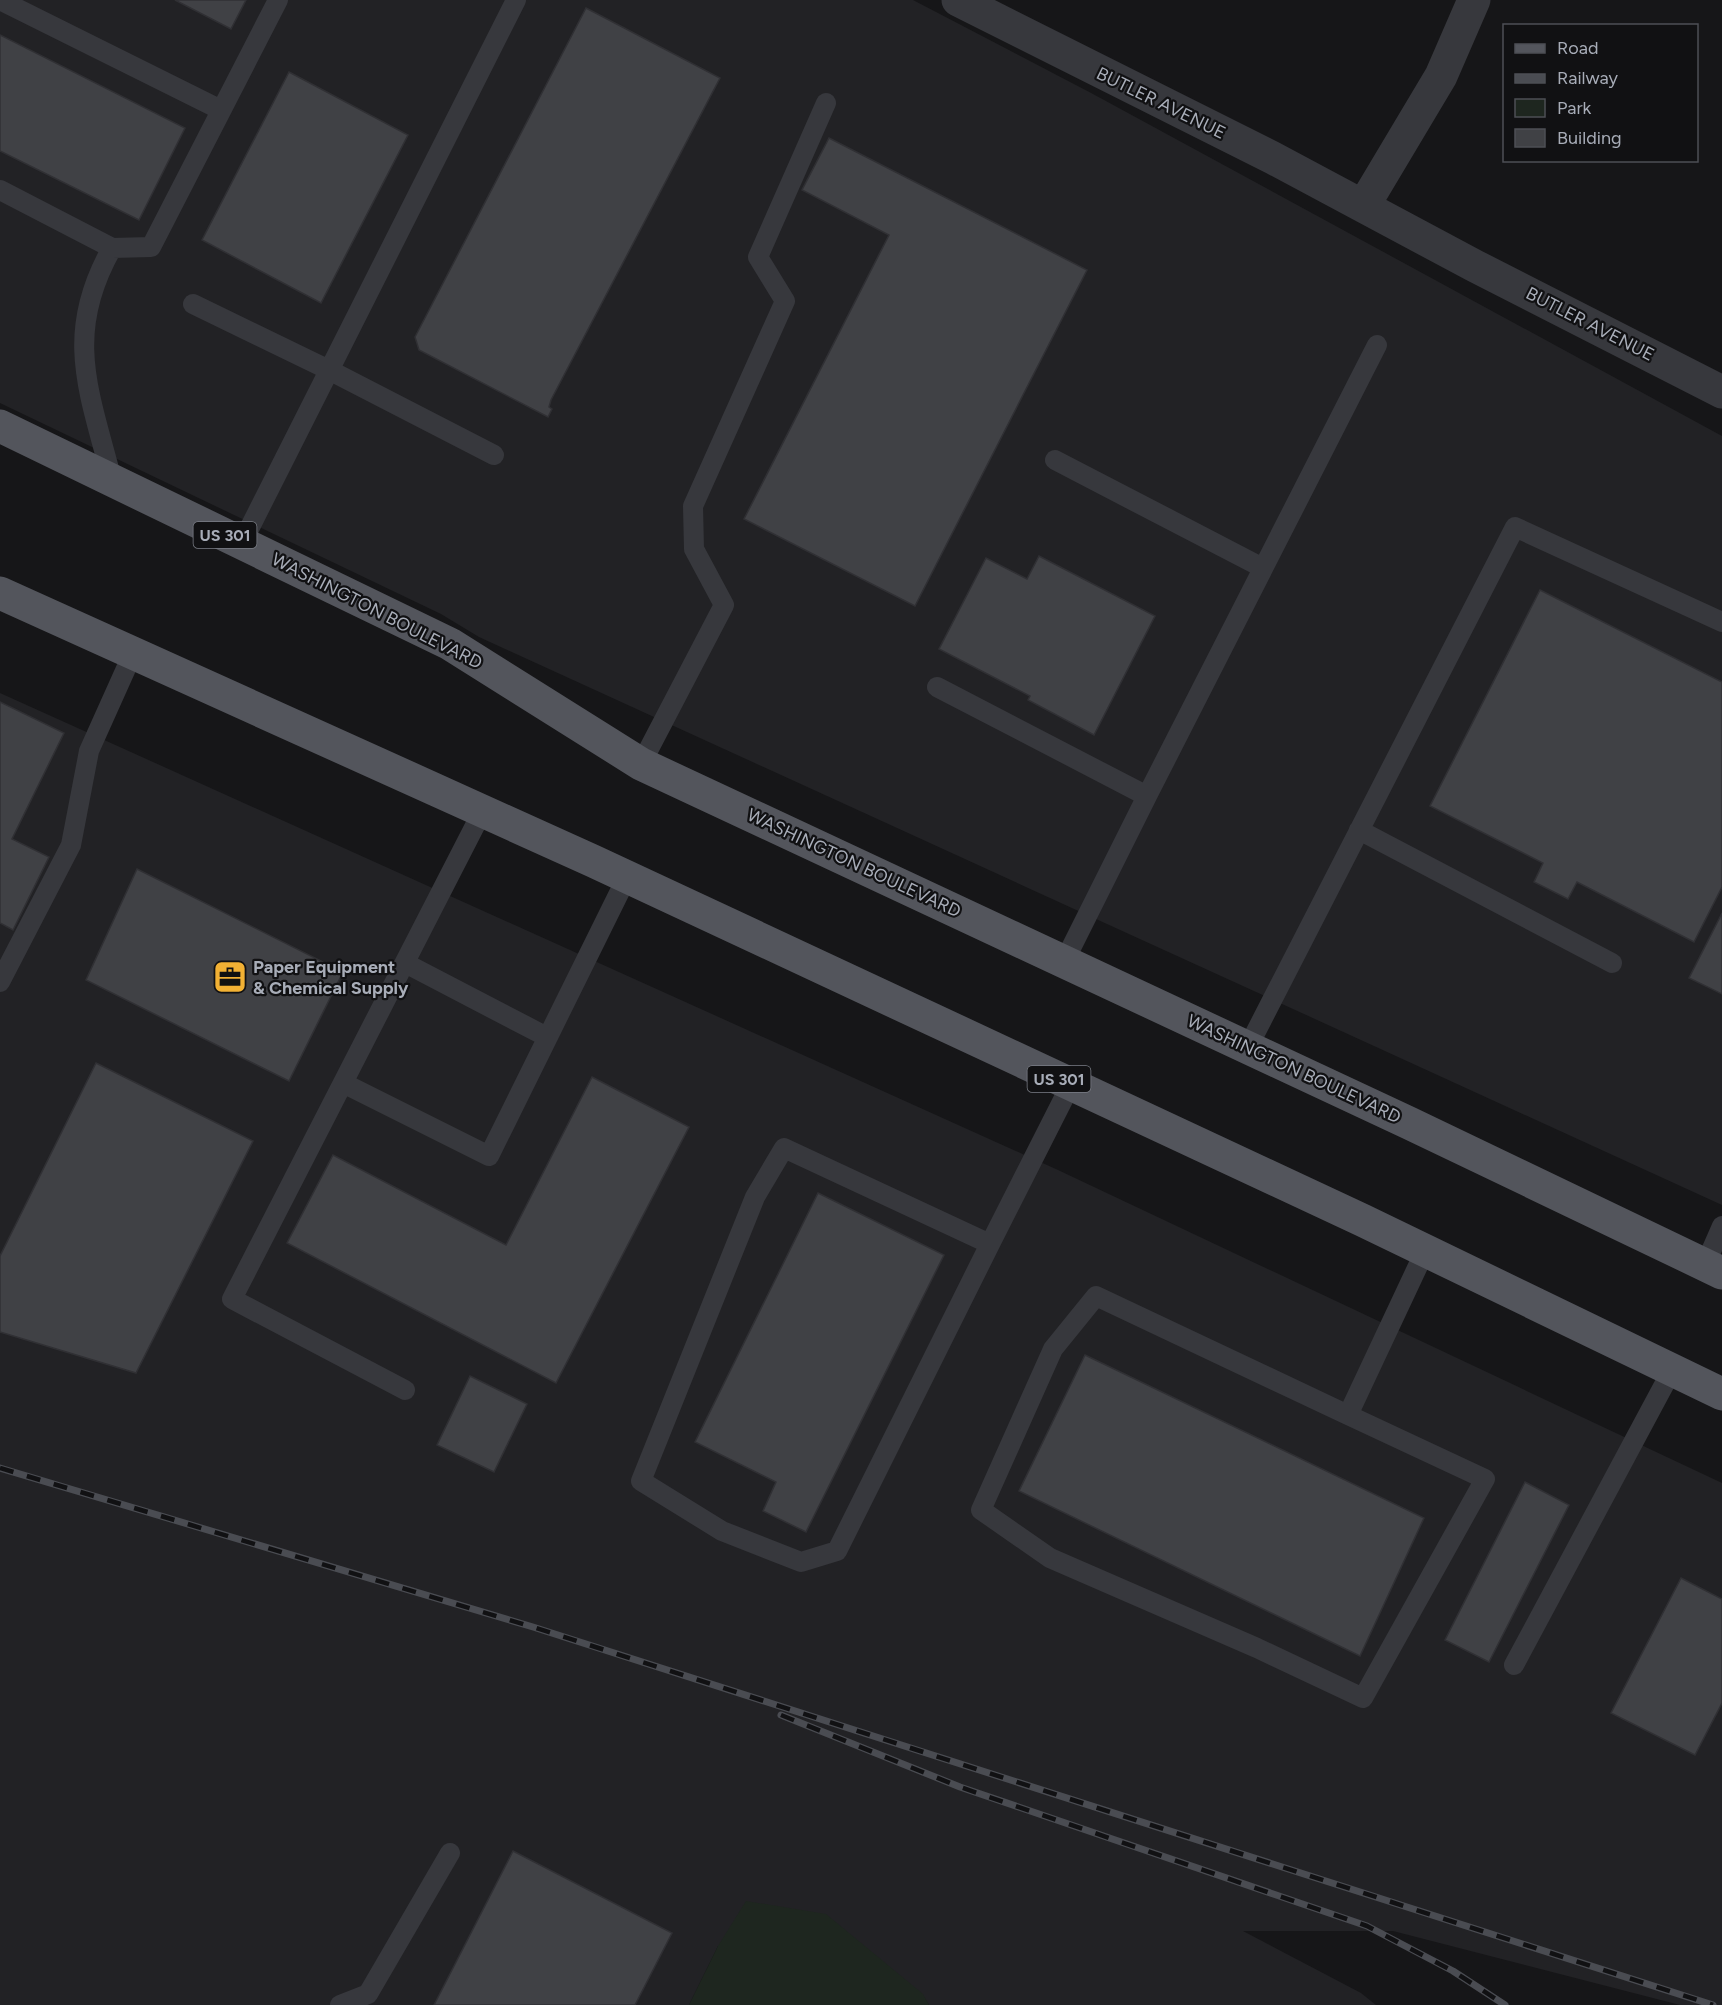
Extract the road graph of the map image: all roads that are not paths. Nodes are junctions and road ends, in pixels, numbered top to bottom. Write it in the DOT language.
graph roads {
  1 [pos="0,0"];
  2 [pos="278,0"];
  3 [pos="516,0"];
  4 [pos="958,0"];
  5 [pos="1474,0"];
  6 [pos="826,103"];
  7 [pos="221,111"];
  8 [pos="0,190"];
  9 [pos="1364,205"];
  10 [pos="112,248"];
  11 [pos="193,304"];
  12 [pos="1377,345"];
  13 [pos="329,370"];
  14 [pos="1722,392"];
  15 [pos="0,426"];
  16 [pos="494,455"];
  17 [pos="1055,460"];
  18 [pos="112,480"];
  19 [pos="242,543"];
  20 [pos="1263,567"];
  21 [pos="0,593"];
  22 [pos="1722,622"];
  23 [pos="133,653"];
  24 [pos="938,687"];
  25 [pos="641,764"];
  26 [pos="1147,796"];
  27 [pos="483,812"];
  28 [pos="1359,830"];
  29 [pos="627,876"];
  30 [pos="1064,962"];
  31 [pos="405,963"];
  32 [pos="1612,963"];
  33 [pos="0,982"];
  34 [pos="548,1037"];
  35 [pos="1248,1047"];
  36 [pos="343,1083"];
  37 [pos="1071,1084"];
  38 [pos="1722,1226"];
  39 [pos="990,1244"];
  40 [pos="1425,1251"];
  41 [pos="1713,1269"];
  42 [pos="1672,1370"];
  43 [pos="405,1390"];
  44 [pos="1722,1394"];
  45 [pos="1348,1415"];
  46 [pos="1514,1665"];
  47 [pos="450,1853"];
  48 [pos="340,2005"];
  1 -- 7 [label="lane"];
  2 -- 7 [label="lane"];
  3 -- 13 [label="lane"];
  4 -- 9 [label="street, BUTLER AVENUE"];
  5 -- 9 [label="street"];
  6 -- 25 [label="lane"];
  7 -- 10 [label="lane"];
  8 -- 10 [label="lane"];
  9 -- 14 [label="street, BUTLER AVENUE"];
  10 -- 18 [label="lane"];
  11 -- 13 [label="lane"];
  12 -- 20 [label="lane"];
  13 -- 16 [label="lane"];
  13 -- 19 [label="lane"];
  15 -- 18 [label="main road, WASHINGTON BOULEVARD / US 301"];
  17 -- 20 [label="lane"];
  18 -- 19 [label="main road, WASHINGTON BOULEVARD / US 301"];
  19 -- 25 [label="main road, WASHINGTON BOULEVARD / US 301"];
  20 -- 26 [label="lane"];
  21 -- 23 [label="main road, US 301"];
  22 -- 28 [label="lane"];
  23 -- 27 [label="main road, US 301"];
  23 -- 33 [label="lane"];
  24 -- 26 [label="lane"];
  25 -- 30 [label="main road, WASHINGTON BOULEVARD / US 301"];
  26 -- 30 [label="lane"];
  27 -- 29 [label="main road, US 301"];
  27 -- 31 [label="lane"];
  28 -- 32 [label="lane"];
  28 -- 35 [label="lane"];
  29 -- 34 [label="lane"];
  29 -- 37 [label="main road, US 301"];
  30 -- 35 [label="main road, WASHINGTON BOULEVARD / US 301"];
  31 -- 34 [label="lane"];
  31 -- 36 [label="lane"];
  34 -- 36 [label="lane"];
  35 -- 41 [label="main road, WASHINGTON BOULEVARD / US 301"];
  36 -- 43 [label="lane"];
  37 -- 39 [label="lane"];
  37 -- 40 [label="main road, US 301"];
  38 -- 41 [label="lane"];
  39 -- 39 [label="lane"];
  40 -- 42 [label="main road, US 301"];
  40 -- 45 [label="lane"];
  42 -- 44 [label="main road, US 301"];
  42 -- 46 [label="lane"];
  45 -- 45 [label="lane"];
  47 -- 48 [label="lane"];
}
